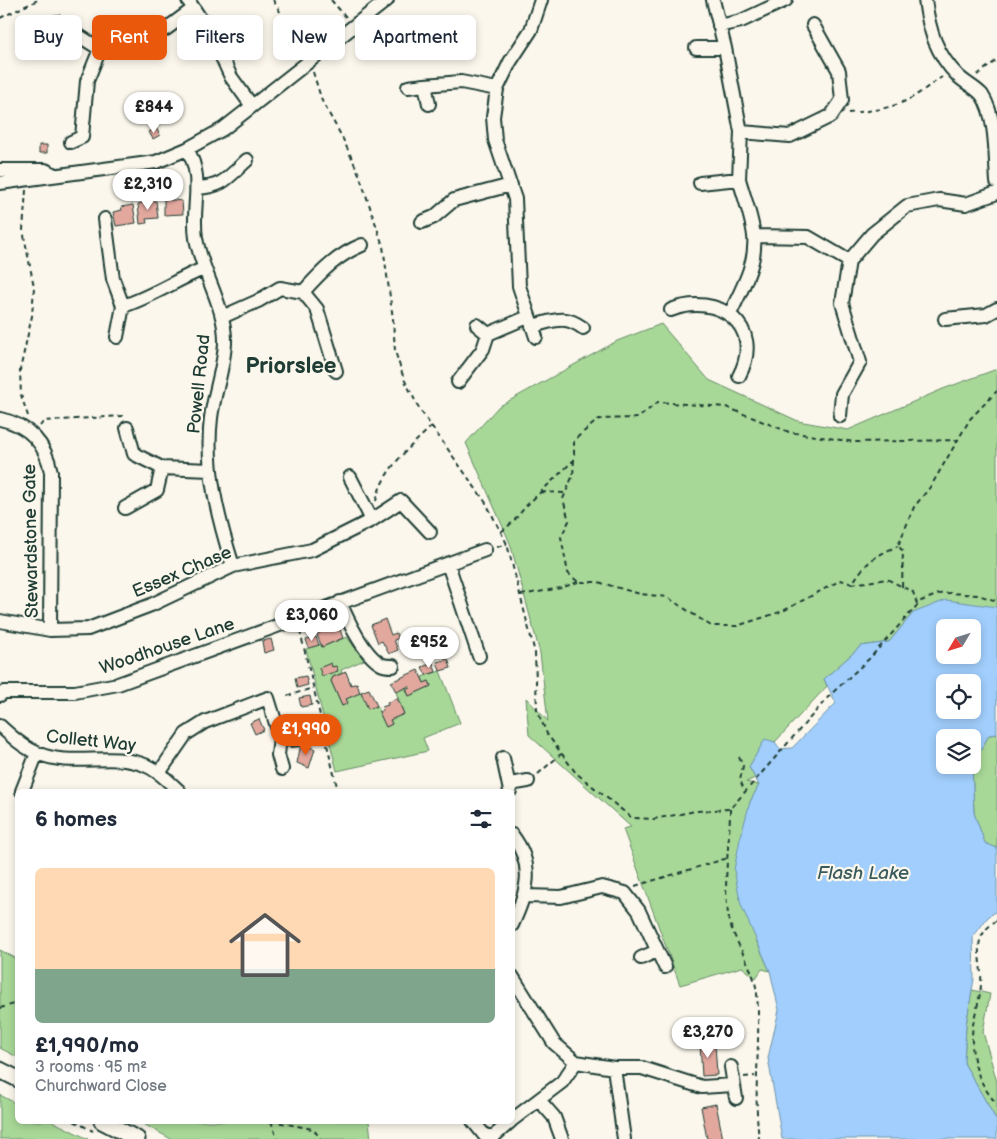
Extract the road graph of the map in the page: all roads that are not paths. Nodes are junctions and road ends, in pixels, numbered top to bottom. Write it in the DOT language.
graph roads {
  1 [pos="387,0"];
  2 [pos="541,0"];
  3 [pos="713,0"];
  4 [pos="925,0"];
  5 [pos="789,2"];
  6 [pos="190,5"];
  7 [pos="813,25"];
  8 [pos="719,26"];
  9 [pos="167,28"];
  10 [pos="696,48"];
  11 [pos="725,48"];
  12 [pos="96,60"];
  13 [pos="425,85"];
  14 [pos="408,87"];
  15 [pos="497,89"];
  16 [pos="429,104"];
  17 [pos="252,106"];
  18 [pos="741,132"];
  19 [pos="81,141"];
  20 [pos="187,149"];
  21 [pos="247,160"];
  22 [pos="0,170"];
  23 [pos="53,174"];
  24 [pos="739,179"];
  25 [pos="997,182"];
  26 [pos="0,183"];
  27 [pos="700,183"];
  28 [pos="511,185"];
  29 [pos="197,188"];
  30 [pos="997,193"];
  31 [pos="105,219"];
  32 [pos="422,222"];
  33 [pos="754,236"];
  34 [pos="362,245"];
  35 [pos="849,260"];
  36 [pos="203,268"];
  37 [pos="303,292"];
  38 [pos="122,306"];
  39 [pos="671,310"];
  40 [pos="997,310"];
  41 [pos="730,314"];
  42 [pos="222,317"];
  43 [pos="944,319"];
  44 [pos="477,325"];
  45 [pos="532,327"];
  46 [pos="583,328"];
  47 [pos="488,334"];
  48 [pos="117,337"];
  49 [pos="336,371"];
  50 [pos="739,376"];
  51 [pos="458,382"];
  52 [pos="840,416"];
  53 [pos="0,419"];
  54 [pos="126,422"];
  55 [pos="162,468"];
  56 [pos="210,470"];
  57 [pos="350,477"];
  58 [pos="125,508"];
  59 [pos="372,520"];
  60 [pos="430,532"];
  61 [pos="485,550"];
  62 [pos="448,564"];
  63 [pos="233,566"];
  64 [pos="340,602"];
  65 [pos="0,621"];
  66 [pos="50,630"];
  67 [pos="479,656"];
  68 [pos="384,669"];
  69 [pos="0,694"];
  70 [pos="0,726"];
  71 [pos="278,731"];
  72 [pos="299,739"];
  73 [pos="37,753"];
  74 [pos="503,758"];
  75 [pos="282,769"];
  76 [pos="159,773"];
  77 [pos="528,781"];
  78 [pos="510,788"];
  79 [pos="23,789"];
  80 [pos="177,789"];
  81 [pos="515,840"];
  82 [pos="526,896"];
  83 [pos="515,919"];
  84 [pos="657,951"];
  85 [pos="641,958"];
  86 [pos="665,967"];
  87 [pos="515,981"];
  88 [pos="576,1062"];
  89 [pos="730,1067"];
  90 [pos="614,1068"];
  91 [pos="0,1070"];
  92 [pos="15,1078"];
  93 [pos="733,1084"];
  94 [pos="736,1098"];
  95 [pos="539,1100"];
  96 [pos="515,1118"];
  97 [pos="475,1124"];
  98 [pos="508,1124"];
  99 [pos="101,1128"];
  100 [pos="137,1139"];
  101 [pos="562,1139"];
  102 [pos="624,1139"];
  1 -- 17 [label="street"];
  2 -- 15 [label="street"];
  3 -- 8 [label="street"];
  4 -- 25 [label="street"];
  5 -- 8 [label="street"];
  6 -- 9 [label="street"];
  6 -- 17 [label="street"];
  7 -- 18 [label="street"];
  8 -- 11 [label="street"];
  10 -- 11 [label="street"];
  11 -- 18 [label="street"];
  12 -- 19 [label="street"];
  13 -- 14 [label="street"];
  13 -- 15 [label="street"];
  13 -- 16 [label="street"];
  15 -- 28 [label="street"];
  17 -- 20 [label="street"];
  18 -- 24 [label="street"];
  20 -- 23 [label="street"];
  20 -- 29 [label="street, Powell Road"];
  21 -- 29 [label="street"];
  22 -- 23 [label="street"];
  23 -- 26 [label="street"];
  24 -- 27 [label="street"];
  24 -- 33 [label="street"];
  28 -- 32 [label="street"];
  28 -- 45 [label="street"];
  29 -- 36 [label="street, Powell Road"];
  30 -- 35 [label="street"];
  31 -- 38 [label="street"];
  33 -- 35 [label="street"];
  33 -- 41 [label="street"];
  34 -- 37 [label="street"];
  35 -- 52 [label="street"];
  36 -- 38 [label="street"];
  36 -- 42 [label="street, Powell Road"];
  37 -- 42 [label="street"];
  37 -- 49 [label="street"];
  38 -- 48 [label="street"];
  39 -- 41 [label="street"];
  40 -- 43 [label="street"];
  41 -- 50 [label="street"];
  42 -- 56 [label="street, Powell Road"];
  44 -- 47 [label="street"];
  45 -- 46 [label="street"];
  45 -- 47 [label="street"];
  47 -- 51 [label="street"];
  53 -- 66 [label="street, Stewardstone Gate"];
  54 -- 55 [label="street"];
  55 -- 56 [label="street"];
  55 -- 58 [label="street"];
  56 -- 63 [label="street, Powell Road"];
  57 -- 59 [label="street"];
  59 -- 60 [label="street, Essex Chase"];
  59 -- 63 [label="street, Essex Chase"];
  61 -- 62 [label="street, Woodhouse Lane"];
  62 -- 64 [label="street, Woodhouse Lane"];
  62 -- 67 [label="street"];
  63 -- 66 [label="street, Essex Chase"];
  64 -- 68 [label="street"];
  64 -- 69 [label="street, Woodhouse Lane"];
  65 -- 66 [label="street, Essex Chase"];
  70 -- 73 [label="street, Collett Way"];
  71 -- 72 [label="street"];
  71 -- 75 [label="street"];
  71 -- 76 [label="street"];
  73 -- 76 [label="street, Collett Way"];
  73 -- 79 [label="street"];
  74 -- 78 [label="street"];
  76 -- 80 [label="street, Collett Way"];
  77 -- 78 [label="street"];
  81 -- 82 [label="street"];
  82 -- 83 [label="street"];
  82 -- 84 [label="street"];
  84 -- 85 [label="street"];
  84 -- 86 [label="street"];
  87 -- 88 [label="street"];
  88 -- 90 [label="street"];
  88 -- 95 [label="street"];
  89 -- 93 [label="street"];
  90 -- 93 [label="street"];
  90 -- 102 [label="street"];
  91 -- 92 [label="main road"];
  93 -- 94 [label="street"];
  95 -- 96 [label="street"];
  95 -- 101 [label="street"];
  97 -- 98 [label="street"];
  99 -- 100 [label="main road"];
}
